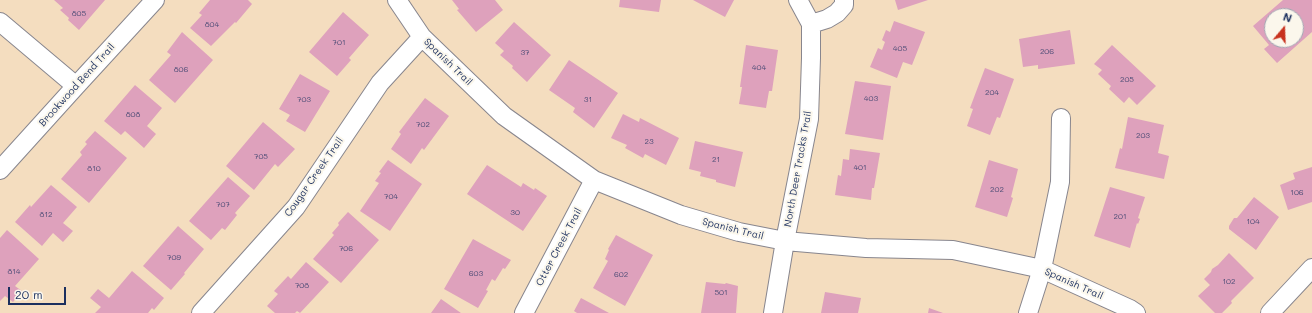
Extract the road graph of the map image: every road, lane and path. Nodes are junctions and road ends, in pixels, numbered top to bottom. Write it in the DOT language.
graph roads {
  1 [pos="155,0"];
  2 [pos="397,0"];
  3 [pos="798,0"];
  4 [pos="844,0"];
  5 [pos="0,22"];
  6 [pos="811,24"];
  7 [pos="422,37"];
  8 [pos="76,86"];
  9 [pos="1061,118"];
  10 [pos="0,170"];
  11 [pos="594,180"];
  12 [pos="785,241"];
  13 [pos="1312,268"];
  14 [pos="1042,269"];
  15 [pos="201,313"];
  16 [pos="524,313"];
  17 [pos="773,313"];
  18 [pos="1028,313"];
  19 [pos="1136,313"];
  20 [pos="1270,313"];
  1 -- 8 [label="street, Brookwood Bend Trail"];
  2 -- 7 [label="street, Spanish Trail"];
  3 -- 6 [label="street, North Deer Tracks Trail"];
  4 -- 6 [label="street"];
  5 -- 8 [label="street"];
  6 -- 12 [label="street, North Deer Tracks Trail"];
  7 -- 11 [label="street, Spanish Trail"];
  7 -- 15 [label="street, Cougar Creek Trail"];
  8 -- 10 [label="street, Brookwood Bend Trail"];
  9 -- 14 [label="street"];
  11 -- 12 [label="street, Spanish Trail"];
  11 -- 16 [label="street, Otter Creek Trail"];
  12 -- 14 [label="street, Spanish Trail"];
  12 -- 17 [label="street, North Deer Tracks Trail"];
  13 -- 20 [label="street"];
  14 -- 18 [label="street"];
  14 -- 19 [label="street, Spanish Trail"];
}
